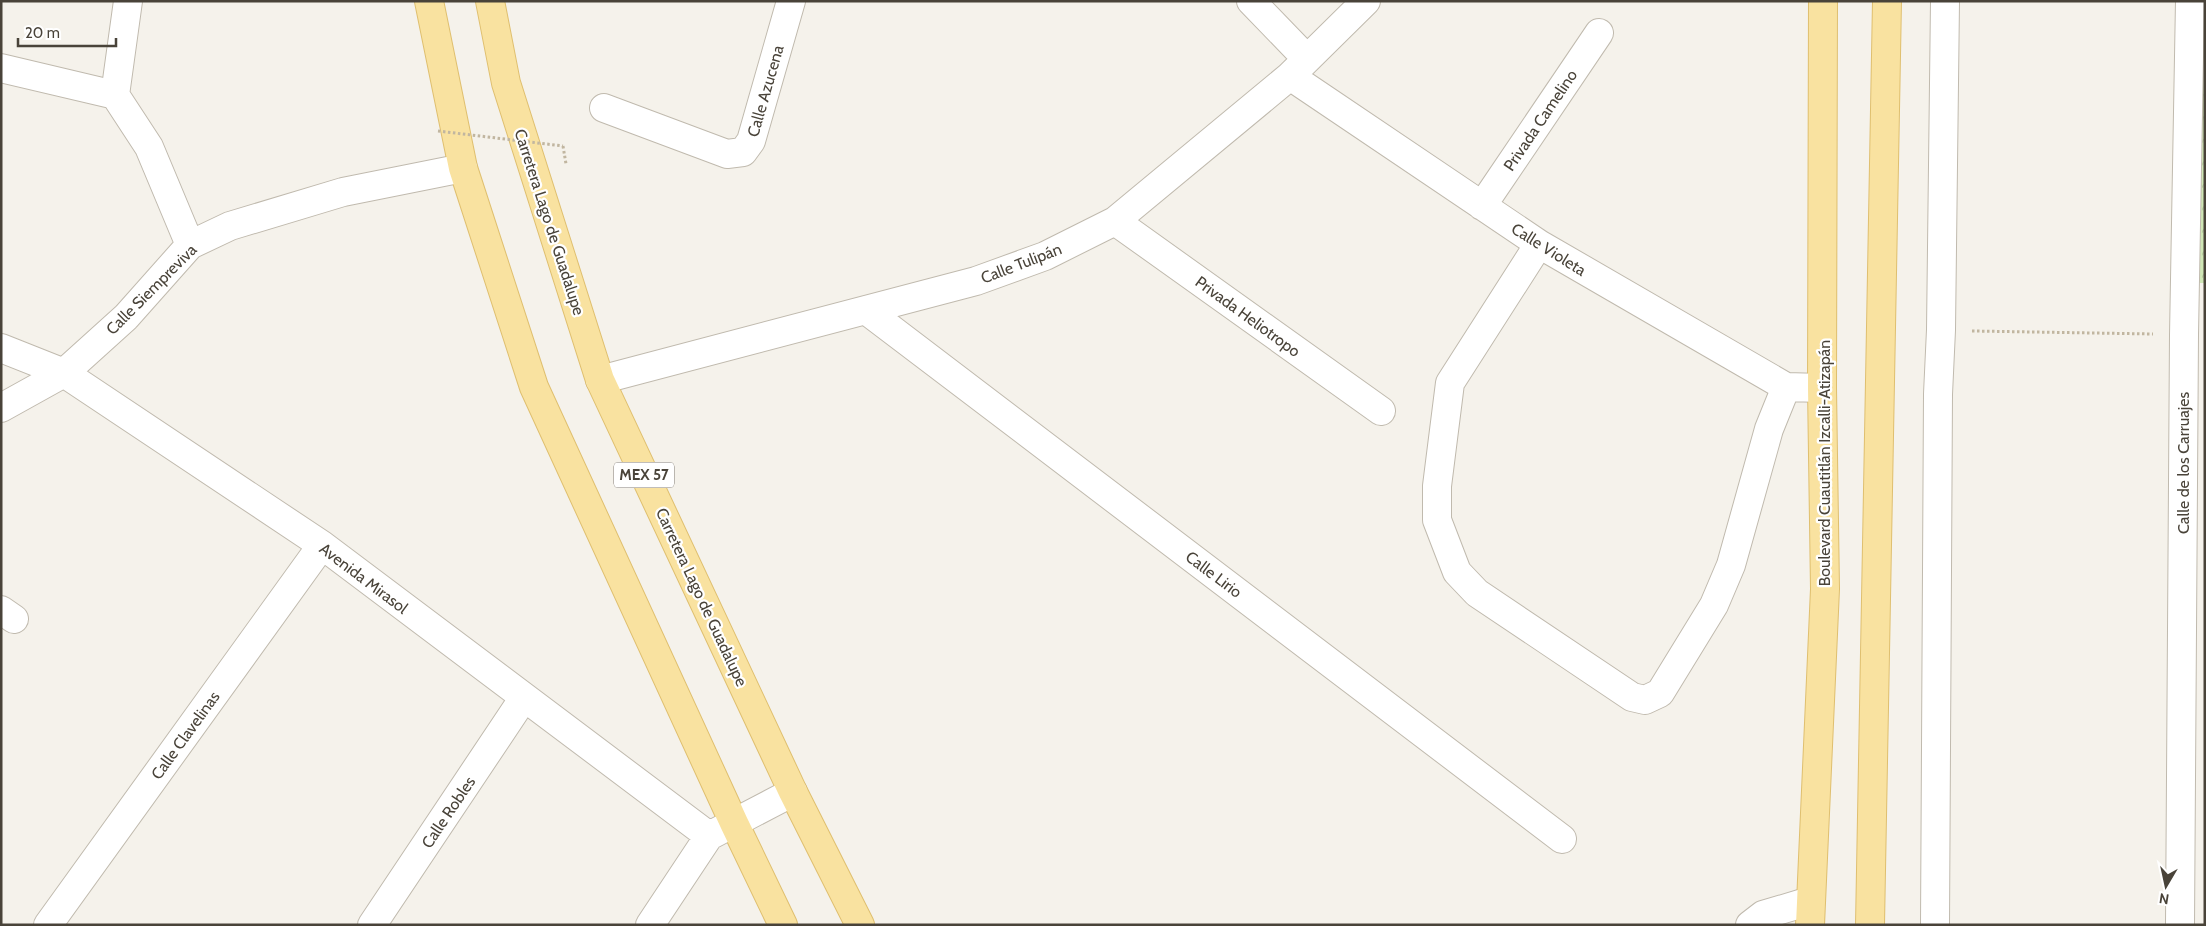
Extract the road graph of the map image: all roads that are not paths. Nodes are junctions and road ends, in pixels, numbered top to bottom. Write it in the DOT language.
graph roads {
  1 [pos="128,1"];
  2 [pos="429,1"];
  3 [pos="490,1"];
  4 [pos="791,1"];
  5 [pos="1251,1"];
  6 [pos="1366,1"];
  7 [pos="1823,1"];
  8 [pos="1887,1"];
  9 [pos="1945,1"];
  10 [pos="2190,1"];
  11 [pos="1599,33"];
  12 [pos="1,68"];
  13 [pos="1299,68"];
  14 [pos="116,95"];
  15 [pos="604,108"];
  16 [pos="463,168"];
  17 [pos="1482,206"];
  18 [pos="1115,221"];
  19 [pos="1539,244"];
  20 [pos="190,245"];
  21 [pos="866,310"];
  22 [pos="1,348"];
  23 [pos="64,373"];
  24 [pos="600,380"];
  25 [pos="1786,388"];
  26 [pos="1822,388"];
  27 [pos="1,408"];
  28 [pos="1381,411"];
  29 [pos="322,545"];
  30 [pos="523,699"];
  31 [pos="793,792"];
  32 [pos="734,823"];
  33 [pos="708,836"];
  34 [pos="1562,839"];
  35 [pos="1810,913"];
  36 [pos="48,925"];
  37 [pos="372,925"];
  38 [pos="650,925"];
  39 [pos="783,925"];
  40 [pos="860,925"];
  41 [pos="1750,925"];
  42 [pos="1870,925"];
  43 [pos="1935,925"];
  44 [pos="2180,925"];
  1 -- 14 [label="street"];
  2 -- 16 [label="main road"];
  3 -- 24 [label="main road, Carretera Lago de Guadalupe / MEX 57"];
  4 -- 15 [label="street, Calle Azucena"];
  5 -- 13 [label="street, Calle Violeta"];
  6 -- 13 [label="street, Calle Tulipán"];
  7 -- 26 [label="main road, Boulevard Cuautitlán Izcalli-Atizapán"];
  8 -- 42 [label="main road"];
  9 -- 43 [label="street"];
  10 -- 44 [label="street, Calle de los Carruajes"];
  11 -- 17 [label="street, Privada Camelino"];
  12 -- 14 [label="street"];
  13 -- 17 [label="street, Calle Violeta"];
  13 -- 18 [label="street, Calle Tulipán"];
  14 -- 20 [label="street"];
  16 -- 20 [label="street, Calle Siempreviva"];
  16 -- 32 [label="main road"];
  17 -- 19 [label="street, Calle Violeta"];
  18 -- 21 [label="street, Calle Tulipán"];
  18 -- 28 [label="street, Privada Heliotropo"];
  19 -- 25 [label="street, Calle Violeta"];
  19 -- 25 [label="street"];
  20 -- 23 [label="street, Calle Siempreviva"];
  21 -- 24 [label="street, Calle Tulipán"];
  21 -- 34 [label="street, Calle Lirio"];
  22 -- 23 [label="street, Avenida Mirasol"];
  23 -- 27 [label="street, Calle Siempreviva"];
  23 -- 29 [label="street, Avenida Mirasol"];
  24 -- 31 [label="main road, Carretera Lago de Guadalupe / MEX 57"];
  25 -- 26 [label="street"];
  26 -- 35 [label="main road, Boulevard Cuautitlán Izcalli-Atizapán"];
  29 -- 30 [label="street, Avenida Mirasol"];
  29 -- 36 [label="street, Calle Clavelinas"];
  30 -- 33 [label="street, Avenida Mirasol"];
  30 -- 37 [label="street, Calle Robles"];
  31 -- 32 [label="street"];
  31 -- 40 [label="main road, Carretera Lago de Guadalupe / MEX 57"];
  32 -- 33 [label="street"];
  32 -- 39 [label="main road"];
  33 -- 38 [label="street"];
  35 -- 41 [label="street"];
}
